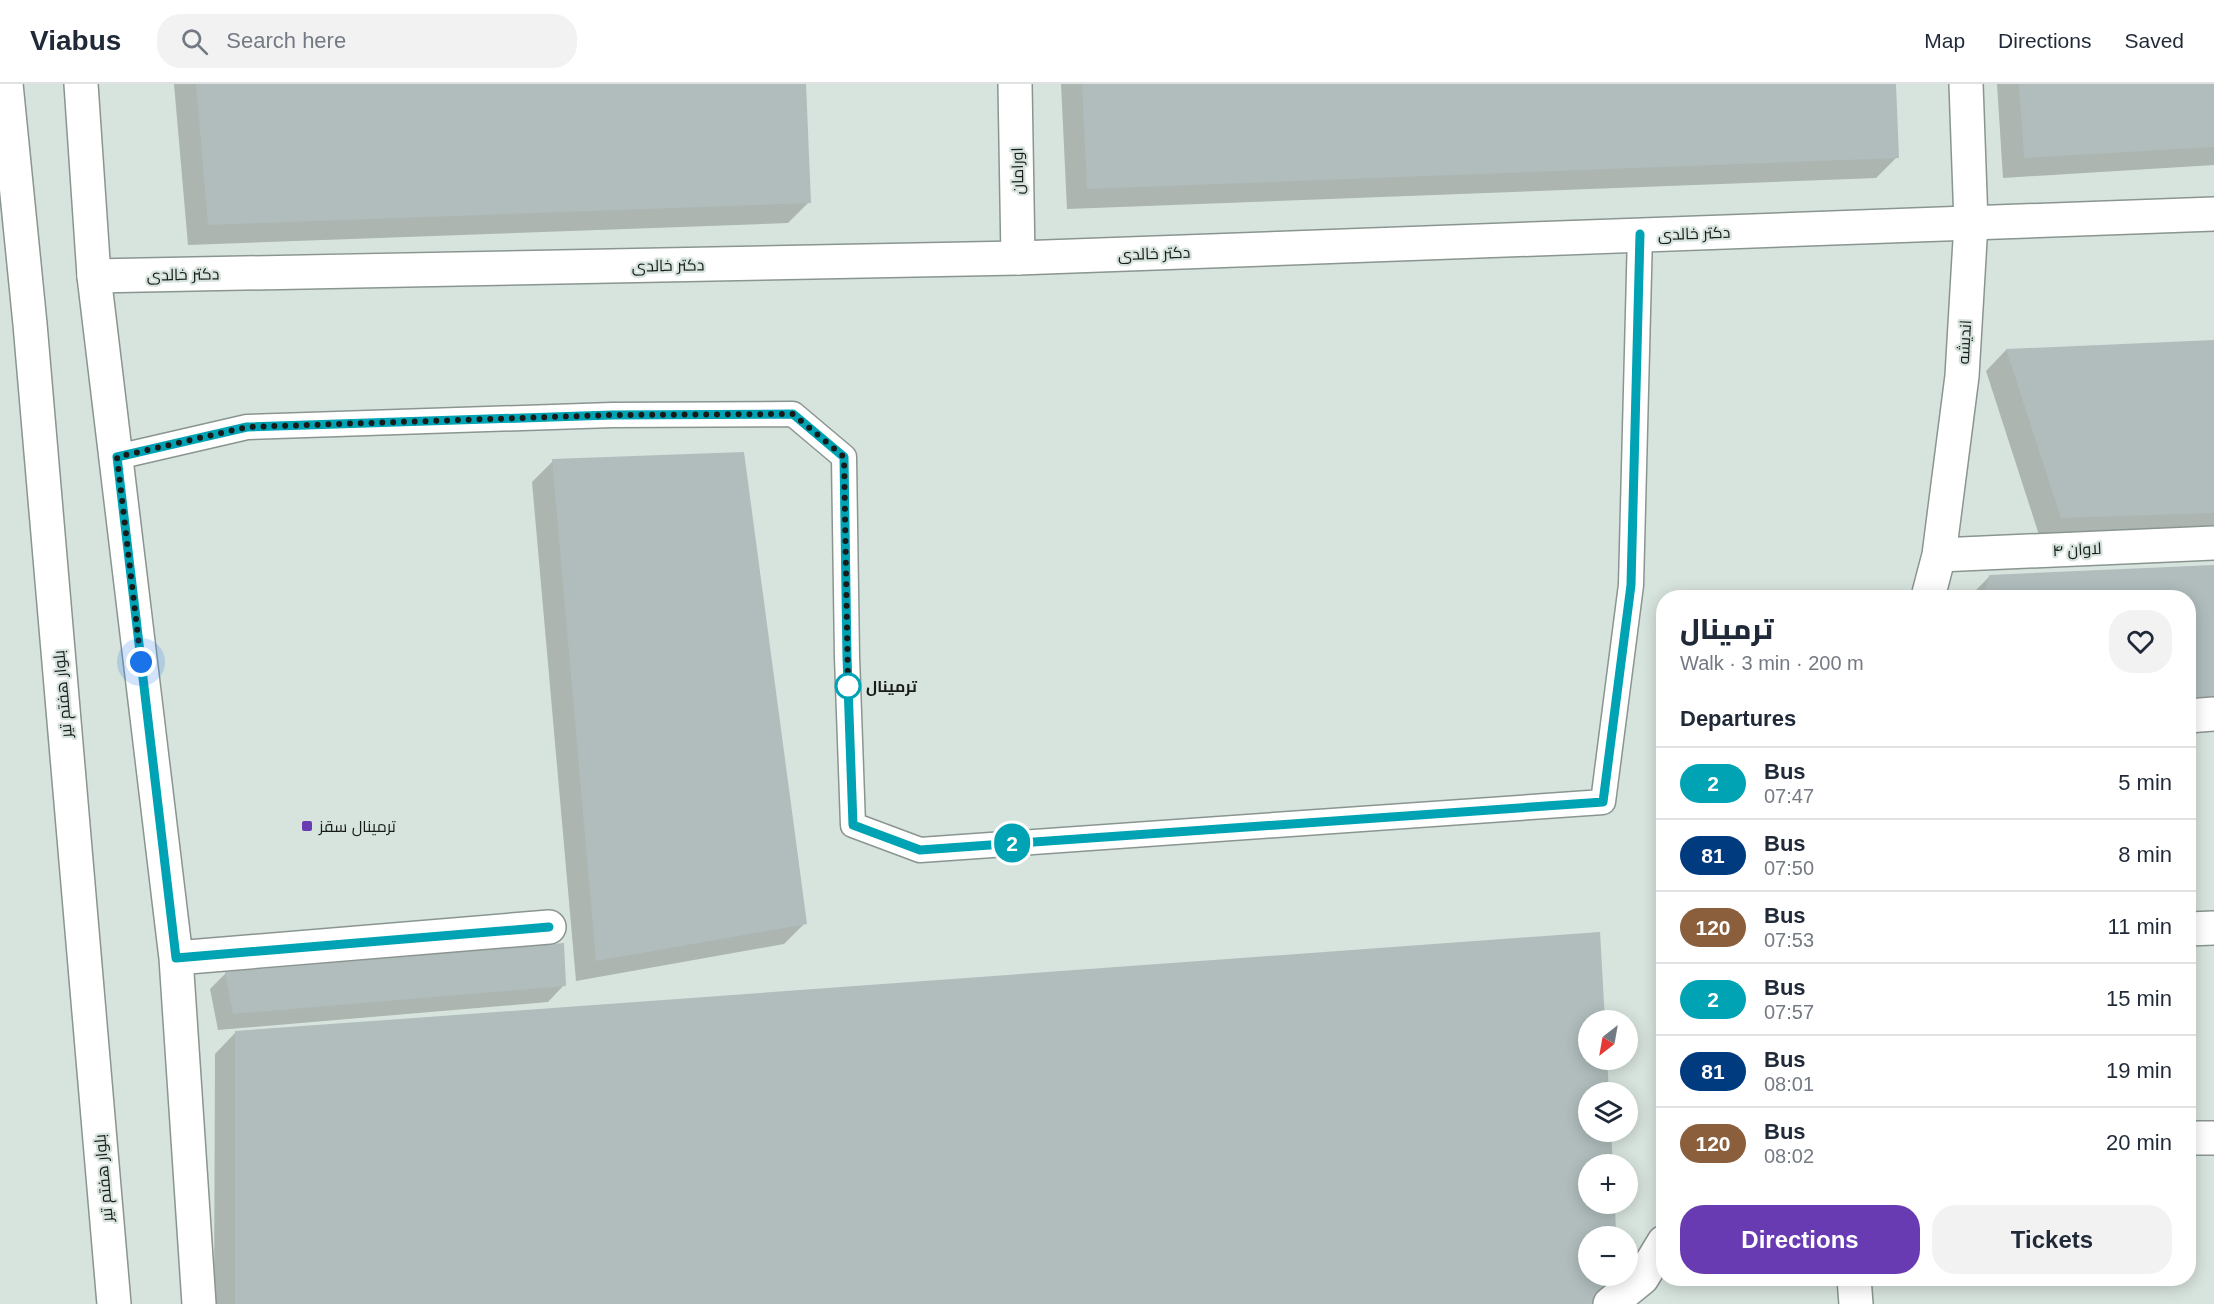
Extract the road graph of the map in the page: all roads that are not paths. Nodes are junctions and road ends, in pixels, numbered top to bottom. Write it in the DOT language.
graph roads {
  1 [pos="6,84"];
  2 [pos="81,84"];
  3 [pos="1016,84"];
  4 [pos="1966,84"];
  5 [pos="2214,214"];
  6 [pos="1971,223"];
  7 [pos="1640,234"];
  8 [pos="1018,258"];
  9 [pos="94,276"];
  10 [pos="117,457"];
  11 [pos="2214,543"];
  12 [pos="1939,555"];
  13 [pos="1930,590"];
  14 [pos="2214,714"];
  15 [pos="2196,715"];
  16 [pos="549,927"];
  17 [pos="2214,927"];
  18 [pos="2196,928"];
  19 [pos="176,958"];
  20 [pos="2196,1138"];
  21 [pos="2214,1138"];
  22 [pos="1656,1255"];
  23 [pos="1855,1286"];
  24 [pos="114,1304"];
  25 [pos="199,1304"];
  26 [pos="1610,1304"];
  27 [pos="1856,1304"];
  1 -- 24 [label="street, بلوار هفتم تیر"];
  2 -- 9 [label="street"];
  3 -- 8 [label="street, اورامان"];
  4 -- 6 [label="street, اندیشه"];
  5 -- 6 [label="street, دکتر خالدی"];
  6 -- 7 [label="street, دکتر خالدی"];
  6 -- 12 [label="street, اندیشه"];
  7 -- 8 [label="street, دکتر خالدی"];
  7 -- 10 [label="lane"];
  8 -- 9 [label="street, دکتر خالدی"];
  9 -- 10 [label="street"];
  10 -- 19 [label="street"];
  11 -- 12 [label="street, لاوان ۴"];
  12 -- 13 [label="street, اندیشه"];
  14 -- 15 [label="street"];
  16 -- 19 [label="street"];
  17 -- 18 [label="street"];
  19 -- 25 [label="street"];
  20 -- 21 [label="street"];
  22 -- 26 [label="street"];
  23 -- 27 [label="street"];
}
